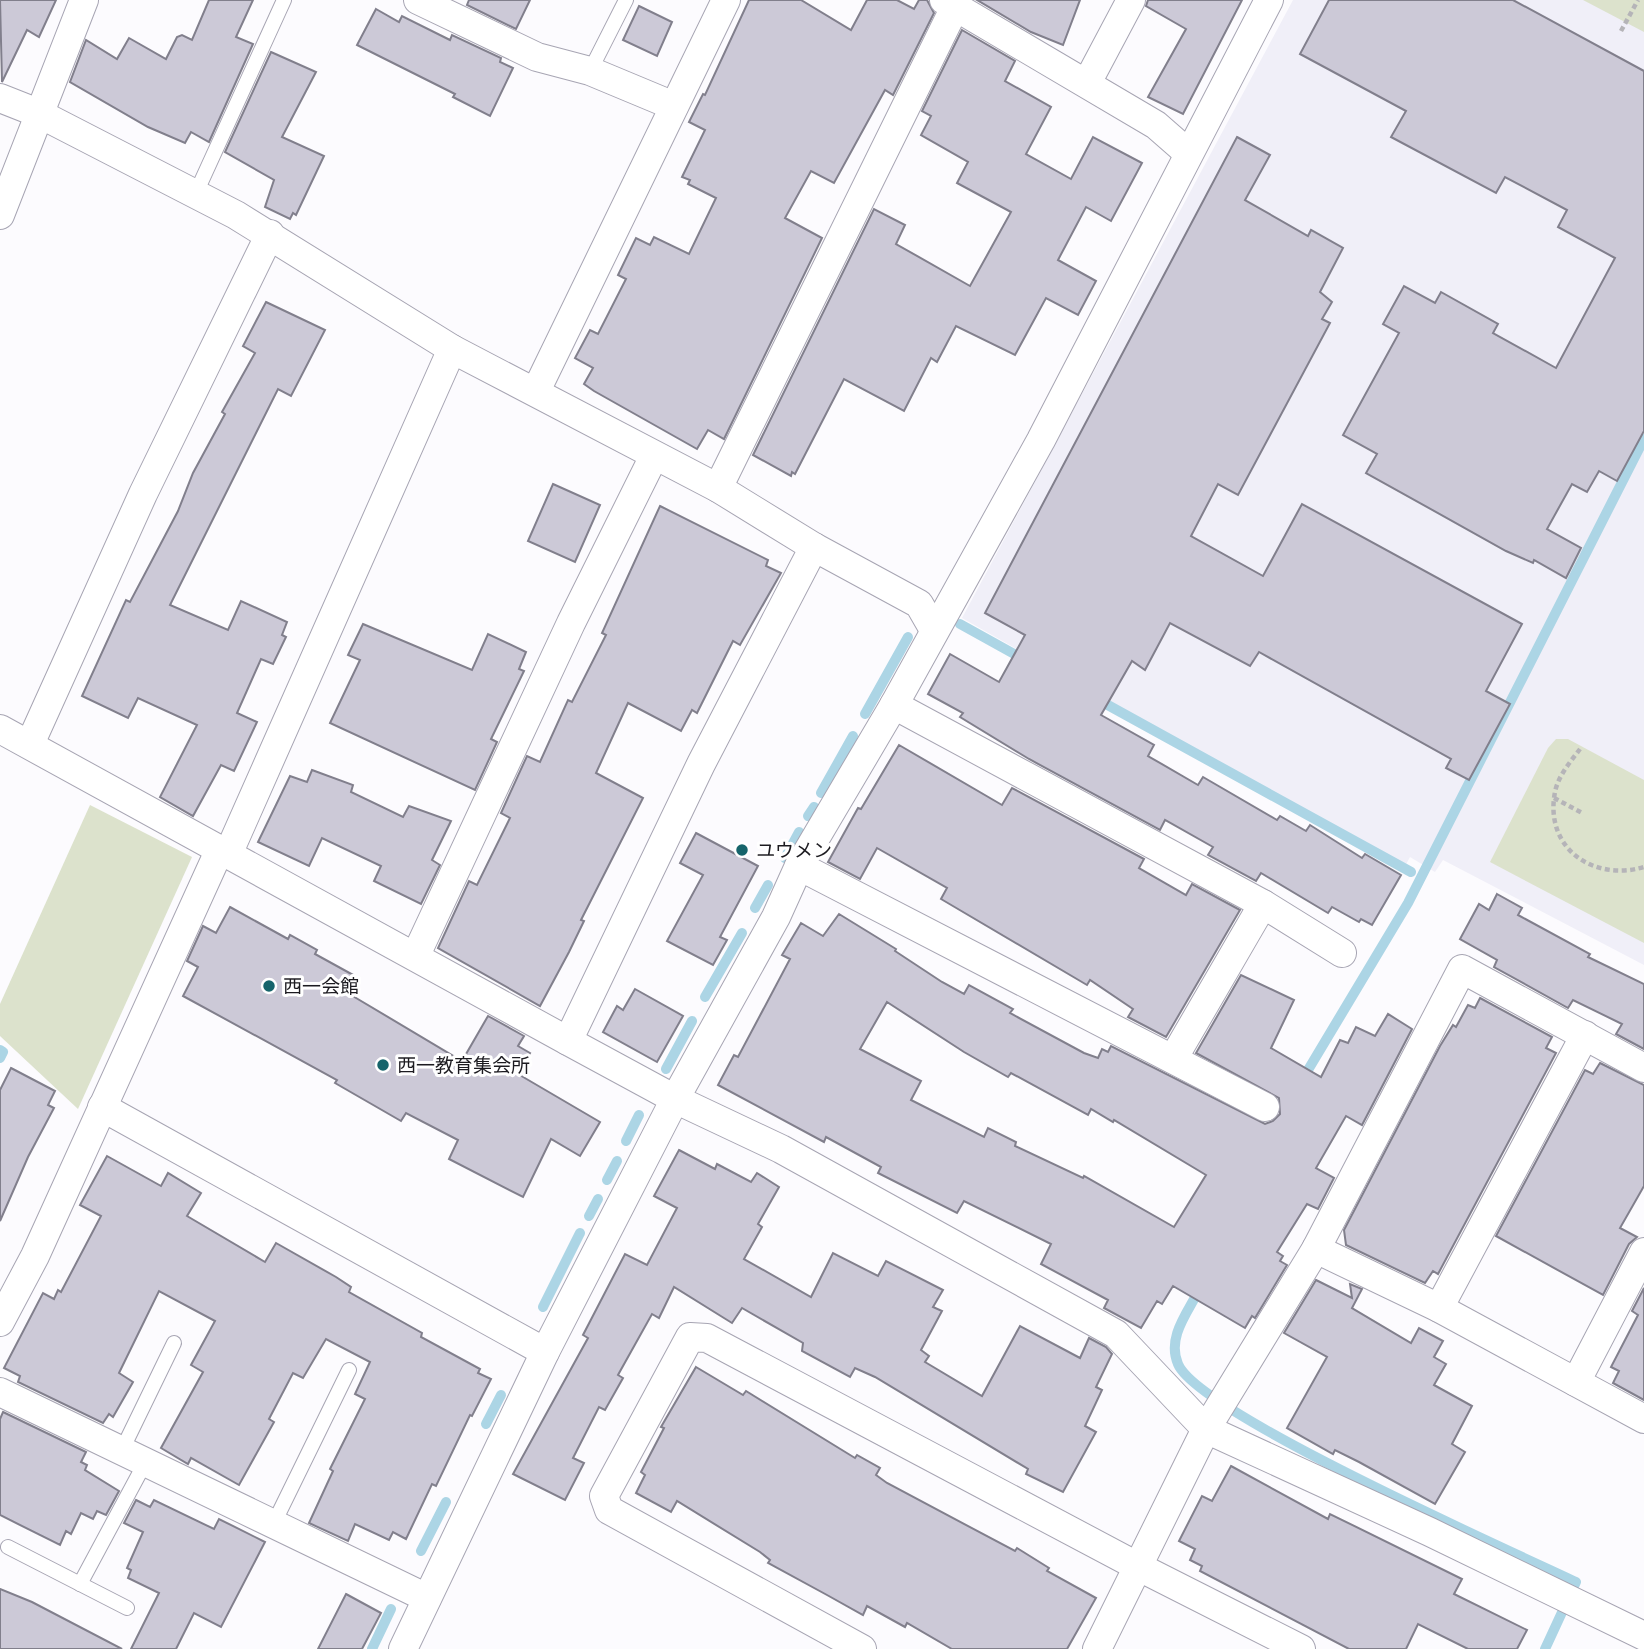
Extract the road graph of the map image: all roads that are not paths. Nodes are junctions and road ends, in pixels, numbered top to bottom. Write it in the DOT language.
graph roads {
  1 [pos="84,0"];
  2 [pos="284,0"];
  3 [pos="418,0"];
  4 [pos="626,0"];
  5 [pos="726,0"];
  6 [pos="1131,0"];
  7 [pos="1269,0"];
  8 [pos="949,3"];
  9 [pos="590,71"];
  10 [pos="1087,83"];
  11 [pos="0,98"];
  12 [pos="674,106"];
  13 [pos="38,113"];
  14 [pos="1188,153"];
  15 [pos="196,193"];
  16 [pos="0,215"];
  17 [pos="270,234"];
  18 [pos="452,349"];
  19 [pos="536,391"];
  20 [pos="654,456"];
  21 [pos="718,488"];
  22 [pos="814,547"];
  23 [pos="934,631"];
  24 [pos="894,705"];
  25 [pos="0,729"];
  26 [pos="30,744"];
  27 [pos="224,850"];
  28 [pos="799,866"];
  29 [pos="1263,904"];
  30 [pos="1342,953"];
  31 [pos="416,955"];
  32 [pos="1585,1035"];
  33 [pos="568,1041"];
  34 [pos="1173,1059"];
  35 [pos="1644,1068"];
  36 [pos="676,1099"];
  37 [pos="102,1107"];
  38 [pos="1265,1107"];
  39 [pos="1316,1249"];
  40 [pos="1644,1252"];
  41 [pos="1439,1308"];
  42 [pos="0,1321"];
  43 [pos="174,1343"];
  44 [pos="545,1352"];
  45 [pos="349,1370"];
  46 [pos="1576,1381"];
  47 [pos="0,1392"];
  48 [pos="1644,1419"];
  49 [pos="1206,1429"];
  50 [pos="133,1458"];
  51 [pos="273,1525"];
  52 [pos="8,1547"];
  53 [pos="1138,1566"];
  54 [pos="80,1584"];
  55 [pos="428,1598"];
  56 [pos="127,1608"];
  57 [pos="1644,1636"];
  58 [pos="403,1649"];
  59 [pos="862,1649"];
  60 [pos="1097,1649"];
  61 [pos="1301,1649"];
  1 -- 13 [label="street"];
  2 -- 15 [label="lane"];
  3 -- 9 [label="street"];
  4 -- 9 [label="lane"];
  5 -- 12 [label="street"];
  6 -- 10 [label="street"];
  7 -- 14 [label="street"];
  8 -- 10 [label="street"];
  8 -- 21 [label="street"];
  9 -- 12 [label="street"];
  10 -- 14 [label="street"];
  11 -- 13 [label="street"];
  12 -- 19 [label="street"];
  13 -- 15 [label="street"];
  13 -- 16 [label="street"];
  14 -- 23 [label="street"];
  15 -- 17 [label="street"];
  17 -- 18 [label="street"];
  17 -- 26 [label="street"];
  18 -- 19 [label="street"];
  18 -- 27 [label="street"];
  19 -- 20 [label="street"];
  20 -- 21 [label="street"];
  20 -- 31 [label="street"];
  21 -- 22 [label="street"];
  22 -- 23 [label="street"];
  22 -- 33 [label="street"];
  23 -- 24 [label="street"];
  24 -- 28 [label="street"];
  24 -- 29 [label="street"];
  25 -- 26 [label="street"];
  26 -- 27 [label="street"];
  27 -- 31 [label="street"];
  27 -- 37 [label="street"];
  28 -- 34 [label="street"];
  28 -- 36 [label="street"];
  29 -- 30 [label="street"];
  29 -- 34 [label="street"];
  31 -- 33 [label="street"];
  32 -- 35 [label="street"];
  32 -- 39 [label="street"];
  32 -- 41 [label="street"];
  33 -- 36 [label="street"];
  34 -- 38 [label="street"];
  36 -- 44 [label="street"];
  36 -- 49 [label="street"];
  37 -- 42 [label="street"];
  37 -- 44 [label="street"];
  39 -- 41 [label="street"];
  39 -- 49 [label="street"];
  40 -- 46 [label="street"];
  41 -- 46 [label="street"];
  43 -- 50 [label="lane"];
  44 -- 55 [label="street"];
  45 -- 51 [label="lane"];
  46 -- 48 [label="street"];
  47 -- 50 [label="street"];
  49 -- 53 [label="street"];
  49 -- 57 [label="street"];
  50 -- 51 [label="street"];
  50 -- 54 [label="lane"];
  51 -- 55 [label="street"];
  52 -- 54 [label="lane"];
  53 -- 59 [label="street"];
  53 -- 60 [label="street"];
  53 -- 61 [label="street"];
  54 -- 56 [label="lane"];
  55 -- 58 [label="street"];
}
